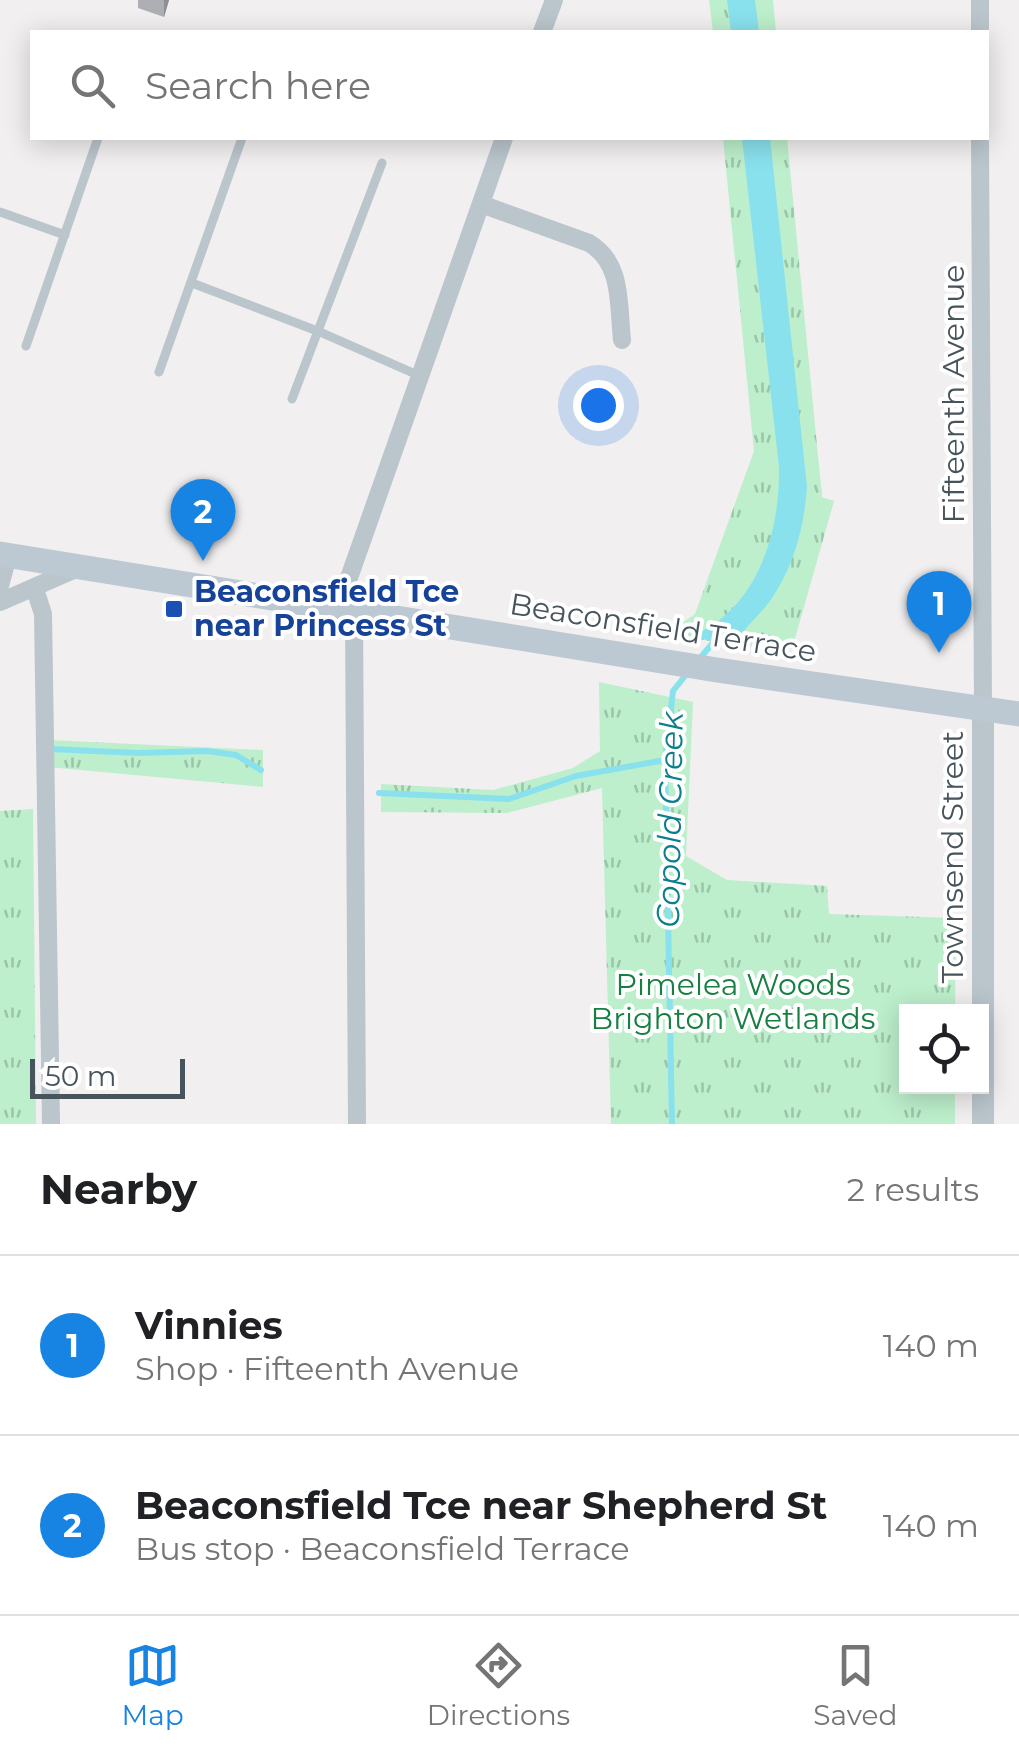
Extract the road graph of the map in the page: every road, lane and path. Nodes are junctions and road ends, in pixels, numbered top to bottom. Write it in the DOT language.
graph roads {
  1 [pos="554,0"];
  2 [pos="980,0"];
  3 [pos="543,30"];
  4 [pos="980,30"];
  5 [pos="97,140"];
  6 [pos="241,140"];
  7 [pos="503,140"];
  8 [pos="980,140"];
  9 [pos="382,164"];
  10 [pos="481,204"];
  11 [pos="0,212"];
  12 [pos="65,235"];
  13 [pos="192,284"];
  14 [pos="320,332"];
  15 [pos="622,340"];
  16 [pos="26,346"];
  17 [pos="159,372"];
  18 [pos="420,376"];
  19 [pos="292,399"];
  20 [pos="4,555"];
  21 [pos="79,568"];
  22 [pos="0,586"];
  23 [pos="35,589"];
  24 [pos="0,602"];
  25 [pos="346,610"];
  26 [pos="982,711"];
  27 [pos="1019,714"];
  28 [pos="50,1124"];
  29 [pos="357,1124"];
  30 [pos="983,1124"];
  1 -- 3 [label="street"];
  2 -- 4 [label="street"];
  5 -- 12 [label="lane"];
  6 -- 13 [label="lane"];
  7 -- 10 [label="street"];
  8 -- 26 [label="street, Fifteenth Avenue"];
  9 -- 14 [label="lane"];
  10 -- 15 [label="street"];
  10 -- 18 [label="street"];
  11 -- 12 [label="lane"];
  12 -- 16 [label="lane"];
  13 -- 14 [label="lane"];
  13 -- 17 [label="lane"];
  14 -- 18 [label="lane"];
  14 -- 19 [label="lane"];
  18 -- 25 [label="street"];
  20 -- 21 [label="main road, Beaconsfield Terrace"];
  20 -- 22 [label="street"];
  21 -- 23 [label="street"];
  21 -- 25 [label="main road, Beaconsfield Terrace"];
  23 -- 24 [label="street"];
  23 -- 28 [label="street"];
  25 -- 26 [label="main road, Beaconsfield Terrace"];
  25 -- 29 [label="street"];
  26 -- 27 [label="main road, Beaconsfield Terrace"];
  26 -- 30 [label="street, Townsend Street"];
}
